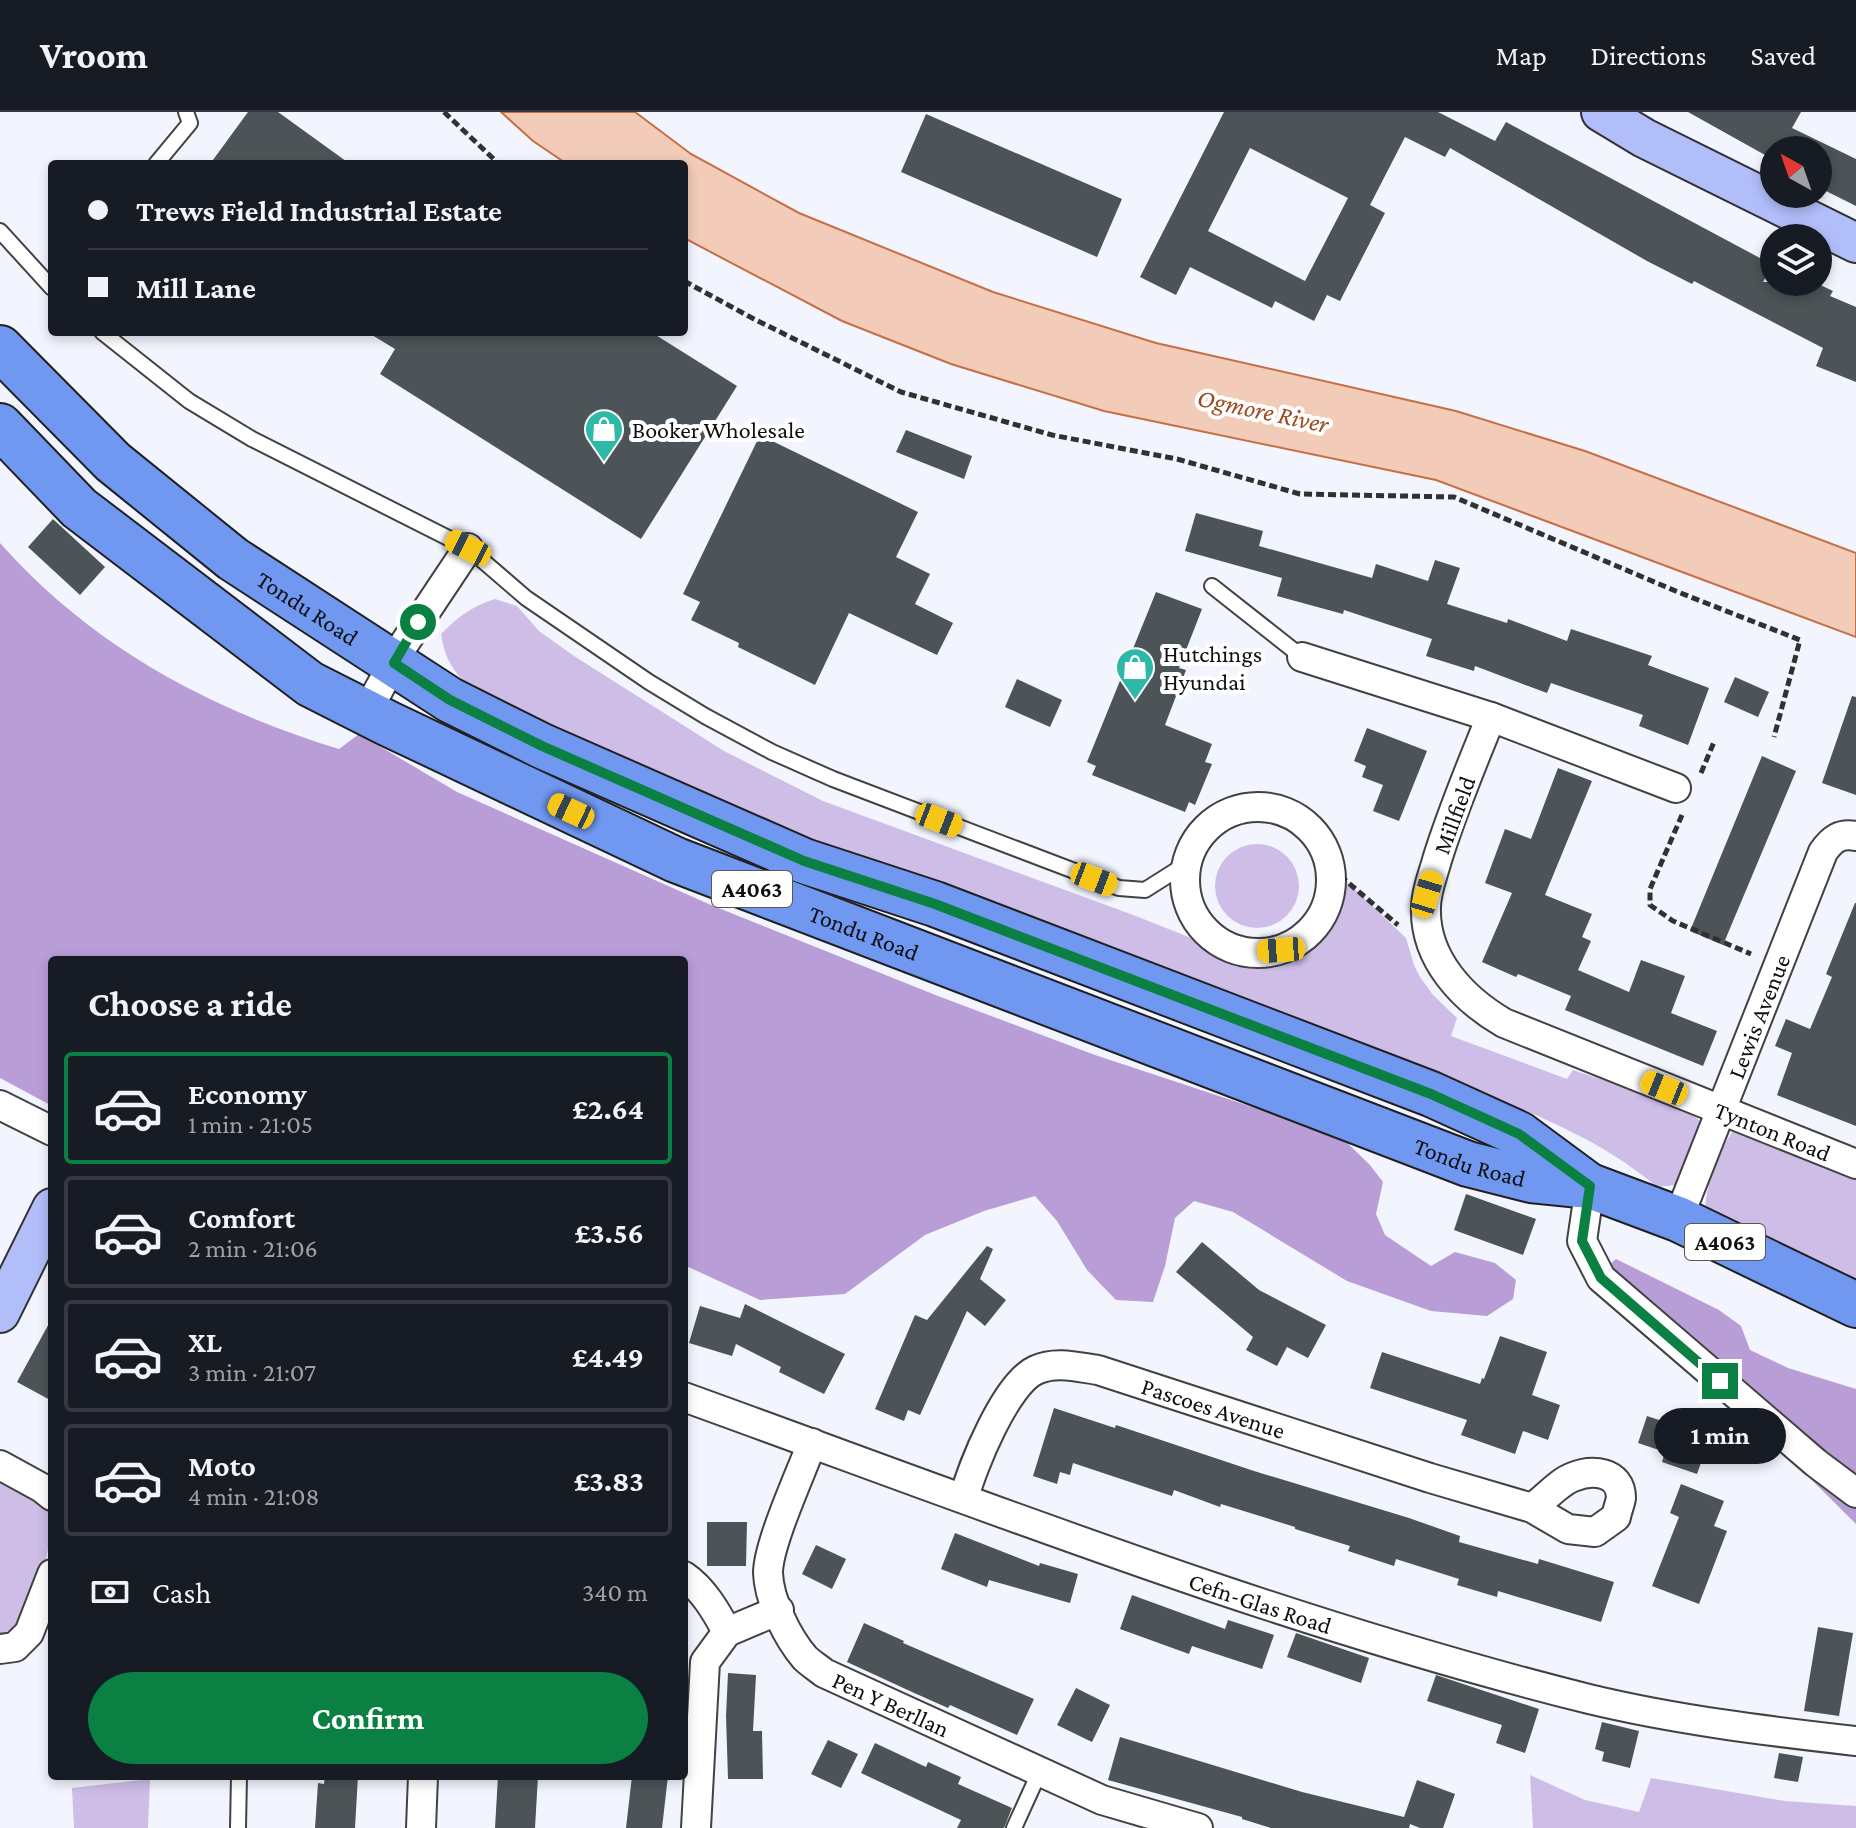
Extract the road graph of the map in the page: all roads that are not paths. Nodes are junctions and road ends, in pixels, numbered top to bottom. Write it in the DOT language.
graph roads {
  1 [pos="186,112"];
  2 [pos="1601,112"];
  3 [pos="159,160"];
  4 [pos="0,231"];
  5 [pos="1854,236"];
  6 [pos="48,280"];
  7 [pos="107,336"];
  8 [pos="0,348"];
  9 [pos="0,426"];
  10 [pos="468,548"];
  11 [pos="1212,586"];
  12 [pos="1302,657"];
  13 [pos="394,663"];
  14 [pos="366,713"];
  15 [pos="1491,717"];
  16 [pos="1686,792"];
  17 [pos="1856,836"];
  18 [pos="1186,864"];
  19 [pos="1471,998"];
  20 [pos="0,1105"];
  21 [pos="1721,1111"];
  22 [pos="48,1129"];
  23 [pos="1856,1164"];
  24 [pos="1590,1186"];
  25 [pos="48,1216"];
  26 [pos="1678,1219"];
  27 [pos="1856,1305"];
  28 [pos="0,1313"];
  29 [pos="688,1398"];
  30 [pos="812,1443"];
  31 [pos="0,1465"];
  32 [pos="48,1493"];
  33 [pos="1856,1493"];
  34 [pos="964,1498"];
  35 [pos="1532,1508"];
  36 [pos="688,1579"];
  37 [pos="48,1584"];
  38 [pos="779,1610"];
  39 [pos="727,1632"];
  40 [pos="0,1649"];
  41 [pos="1856,1741"];
  42 [pos="1039,1773"];
  43 [pos="239,1780"];
  44 [pos="423,1780"];
  45 [pos="238,1828"];
  46 [pos="421,1828"];
  47 [pos="696,1828"];
  48 [pos="1014,1828"];
  49 [pos="1198,1828"];
  1 -- 3 [label="lane"];
  2 -- 5 [label="street"];
  4 -- 6 [label="lane"];
  7 -- 10 [label="lane"];
  8 -- 13 [label="main road, Tondu Road / A4063"];
  9 -- 14 [label="main road, Tondu Road / A4063"];
  10 -- 13 [label="street"];
  10 -- 18 [label="lane"];
  11 -- 12 [label="lane"];
  12 -- 15 [label="street"];
  13 -- 14 [label="street"];
  13 -- 24 [label="main road, Tondu Road / A4063"];
  14 -- 24 [label="main road, Tondu Road / A4063"];
  15 -- 16 [label="street"];
  15 -- 19 [label="street, Millfield"];
  17 -- 21 [label="street, Lewis Avenue"];
  18 -- 18 [label="street"];
  19 -- 21 [label="street, Tynton Road"];
  20 -- 22 [label="street"];
  21 -- 23 [label="street, Tynton Road"];
  21 -- 26 [label="street, Lewis Avenue"];
  24 -- 26 [label="main road, Tondu Road / A4063"];
  24 -- 33 [label="street"];
  25 -- 28 [label="street"];
  26 -- 27 [label="main road, Tondu Road / A4063"];
  29 -- 30 [label="street, Cefn-Glas Road"];
  30 -- 34 [label="street, Cefn-Glas Road"];
  30 -- 38 [label="street, Pen Y Berllan"];
  31 -- 32 [label="street"];
  34 -- 35 [label="street, Pascoes Avenue"];
  34 -- 41 [label="street, Cefn-Glas Road"];
  36 -- 39 [label="street"];
  37 -- 40 [label="street"];
  38 -- 39 [label="street"];
  38 -- 42 [label="street, Pen Y Berllan"];
  39 -- 47 [label="street"];
  42 -- 48 [label="lane"];
  42 -- 49 [label="street, Pen Y Berllan"];
  43 -- 45 [label="lane"];
  44 -- 46 [label="street"];
}
